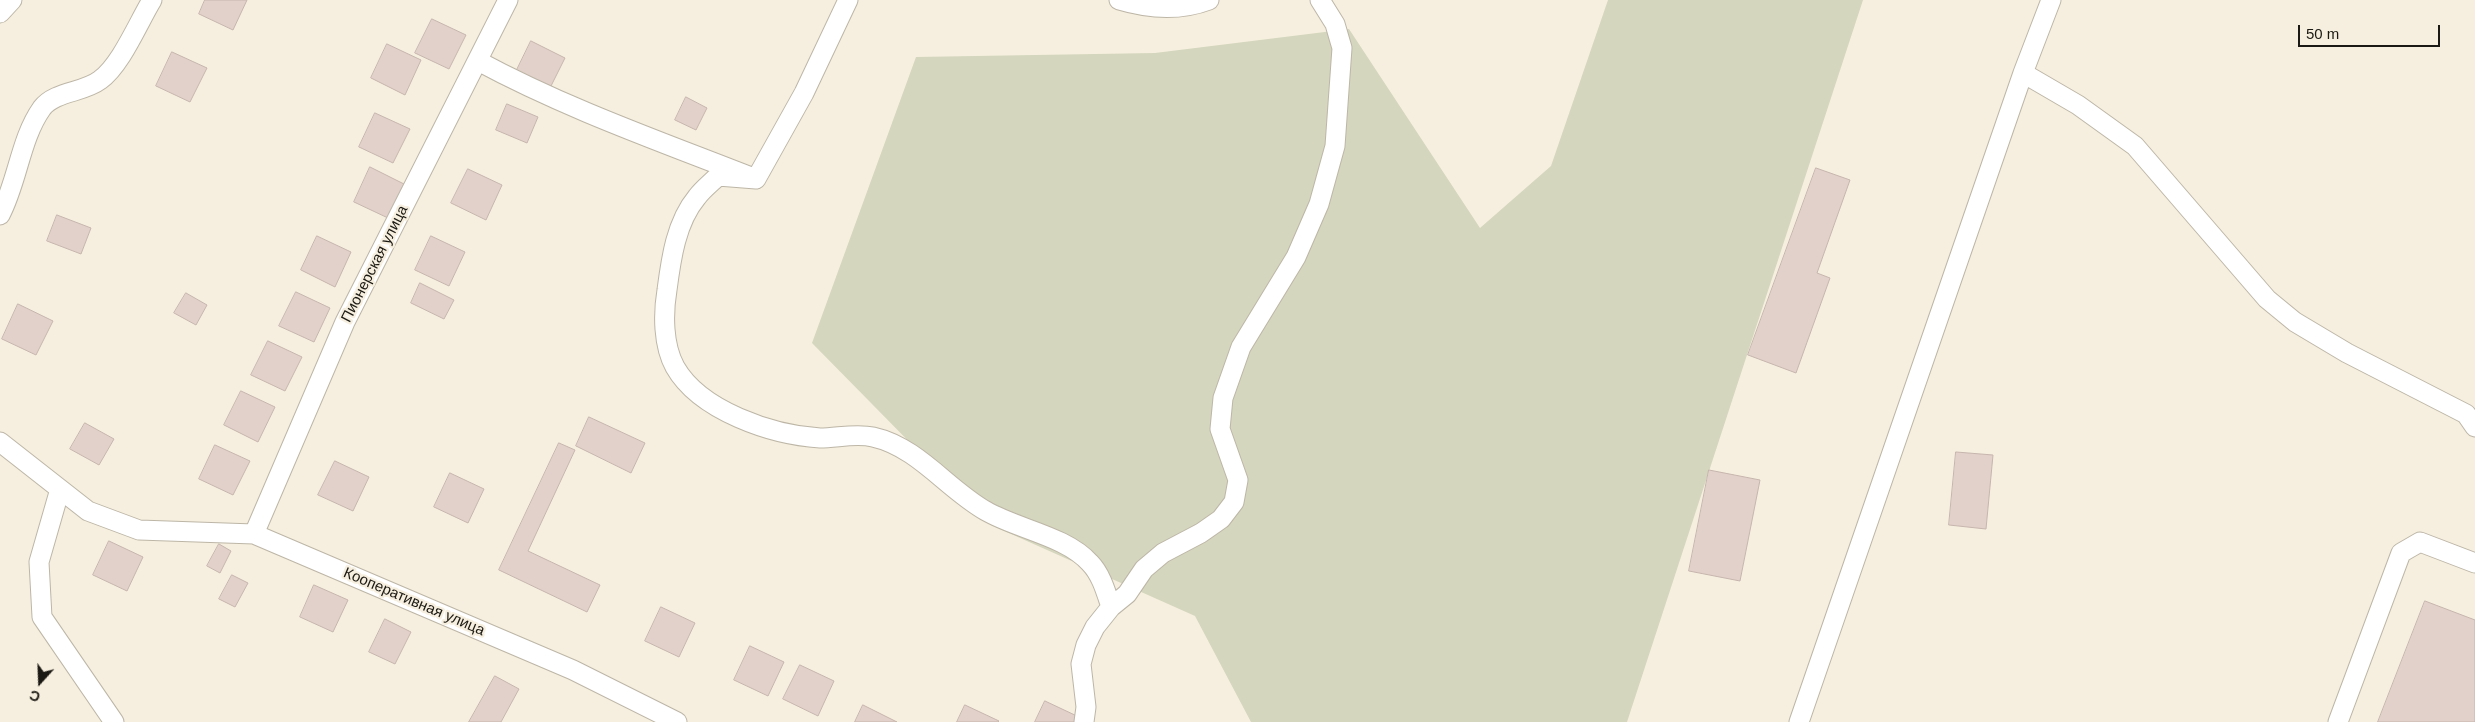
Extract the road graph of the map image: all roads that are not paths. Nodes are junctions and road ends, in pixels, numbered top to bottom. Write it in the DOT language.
graph roads {
  1 [pos="12,0"];
  2 [pos="152,0"];
  3 [pos="508,0"];
  4 [pos="848,0"];
  5 [pos="1120,0"];
  6 [pos="1209,0"];
  7 [pos="1320,0"];
  8 [pos="2051,0"];
  9 [pos="0,13"];
  10 [pos="478,61"];
  11 [pos="2023,73"];
  12 [pos="756,179"];
  13 [pos="0,215"];
  14 [pos="2472,417"];
  15 [pos="0,442"];
  16 [pos="60,489"];
  17 [pos="254,534"];
  18 [pos="2475,563"];
  19 [pos="1110,607"];
  20 [pos="114,722"];
  21 [pos="677,722"];
  22 [pos="1084,722"];
  23 [pos="1799,722"];
  24 [pos="2338,722"];
  1 -- 9 [label="street"];
  2 -- 13 [label="street"];
  3 -- 10 [label="street, Пионерская улица"];
  4 -- 12 [label="street"];
  5 -- 6 [label="street"];
  7 -- 19 [label="street"];
  8 -- 11 [label="street"];
  10 -- 12 [label="street"];
  10 -- 17 [label="street, Пионерская улица"];
  11 -- 14 [label="street"];
  11 -- 23 [label="street"];
  12 -- 19 [label="street"];
  15 -- 16 [label="street, Кооперативная улица"];
  16 -- 17 [label="street, Кооперативная улица"];
  16 -- 20 [label="street"];
  17 -- 21 [label="street, Кооперативная улица"];
  18 -- 24 [label="street"];
  19 -- 22 [label="street"];
}
